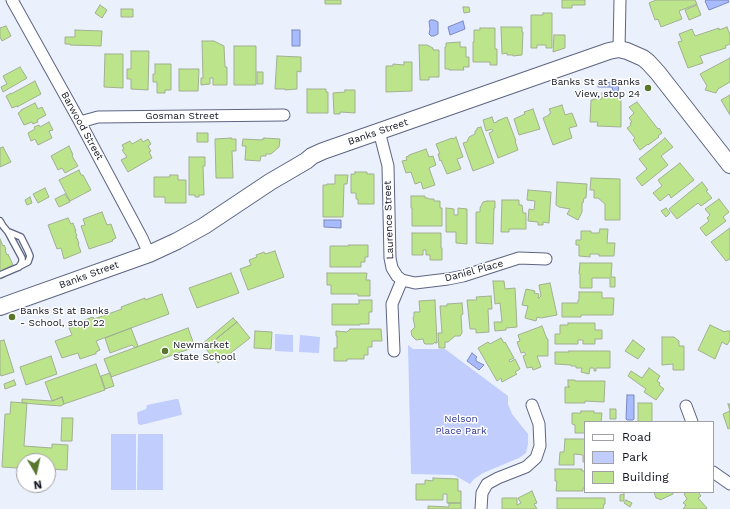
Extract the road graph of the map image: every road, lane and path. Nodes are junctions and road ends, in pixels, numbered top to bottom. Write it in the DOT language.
graph roads {
  1 [pos="12,0"];
  2 [pos="620,0"];
  3 [pos="619,50"];
  4 [pos="284,115"];
  5 [pos="80,122"];
  6 [pos="379,131"];
  7 [pos="730,165"];
  8 [pos="0,221"];
  9 [pos="8,232"];
  10 [pos="149,254"];
  11 [pos="546,259"];
  12 [pos="19,267"];
  13 [pos="0,275"];
  14 [pos="402,280"];
  15 [pos="0,307"];
  16 [pos="394,351"];
  17 [pos="532,405"];
  18 [pos="686,406"];
  19 [pos="692,421"];
  20 [pos="714,473"];
  21 [pos="730,484"];
  22 [pos="481,509"];
  1 -- 5 [label="street, Barwood Street"];
  2 -- 3 [label="street"];
  3 -- 6 [label="main road, Banks Street"];
  3 -- 7 [label="main road"];
  4 -- 5 [label="street, Gosman Street"];
  5 -- 10 [label="street, Barwood Street"];
  6 -- 10 [label="main road, Banks Street"];
  6 -- 14 [label="street, Laurence Street"];
  8 -- 9 [label="lane"];
  9 -- 12 [label="lane"];
  9 -- 12 [label="lane"];
  10 -- 15 [label="main road, Banks Street"];
  11 -- 14 [label="street, Daniel Place"];
  12 -- 13 [label="lane"];
  14 -- 16 [label="street"];
  17 -- 22 [label="street"];
  18 -- 19 [label="street"];
  20 -- 21 [label="street"];
}
